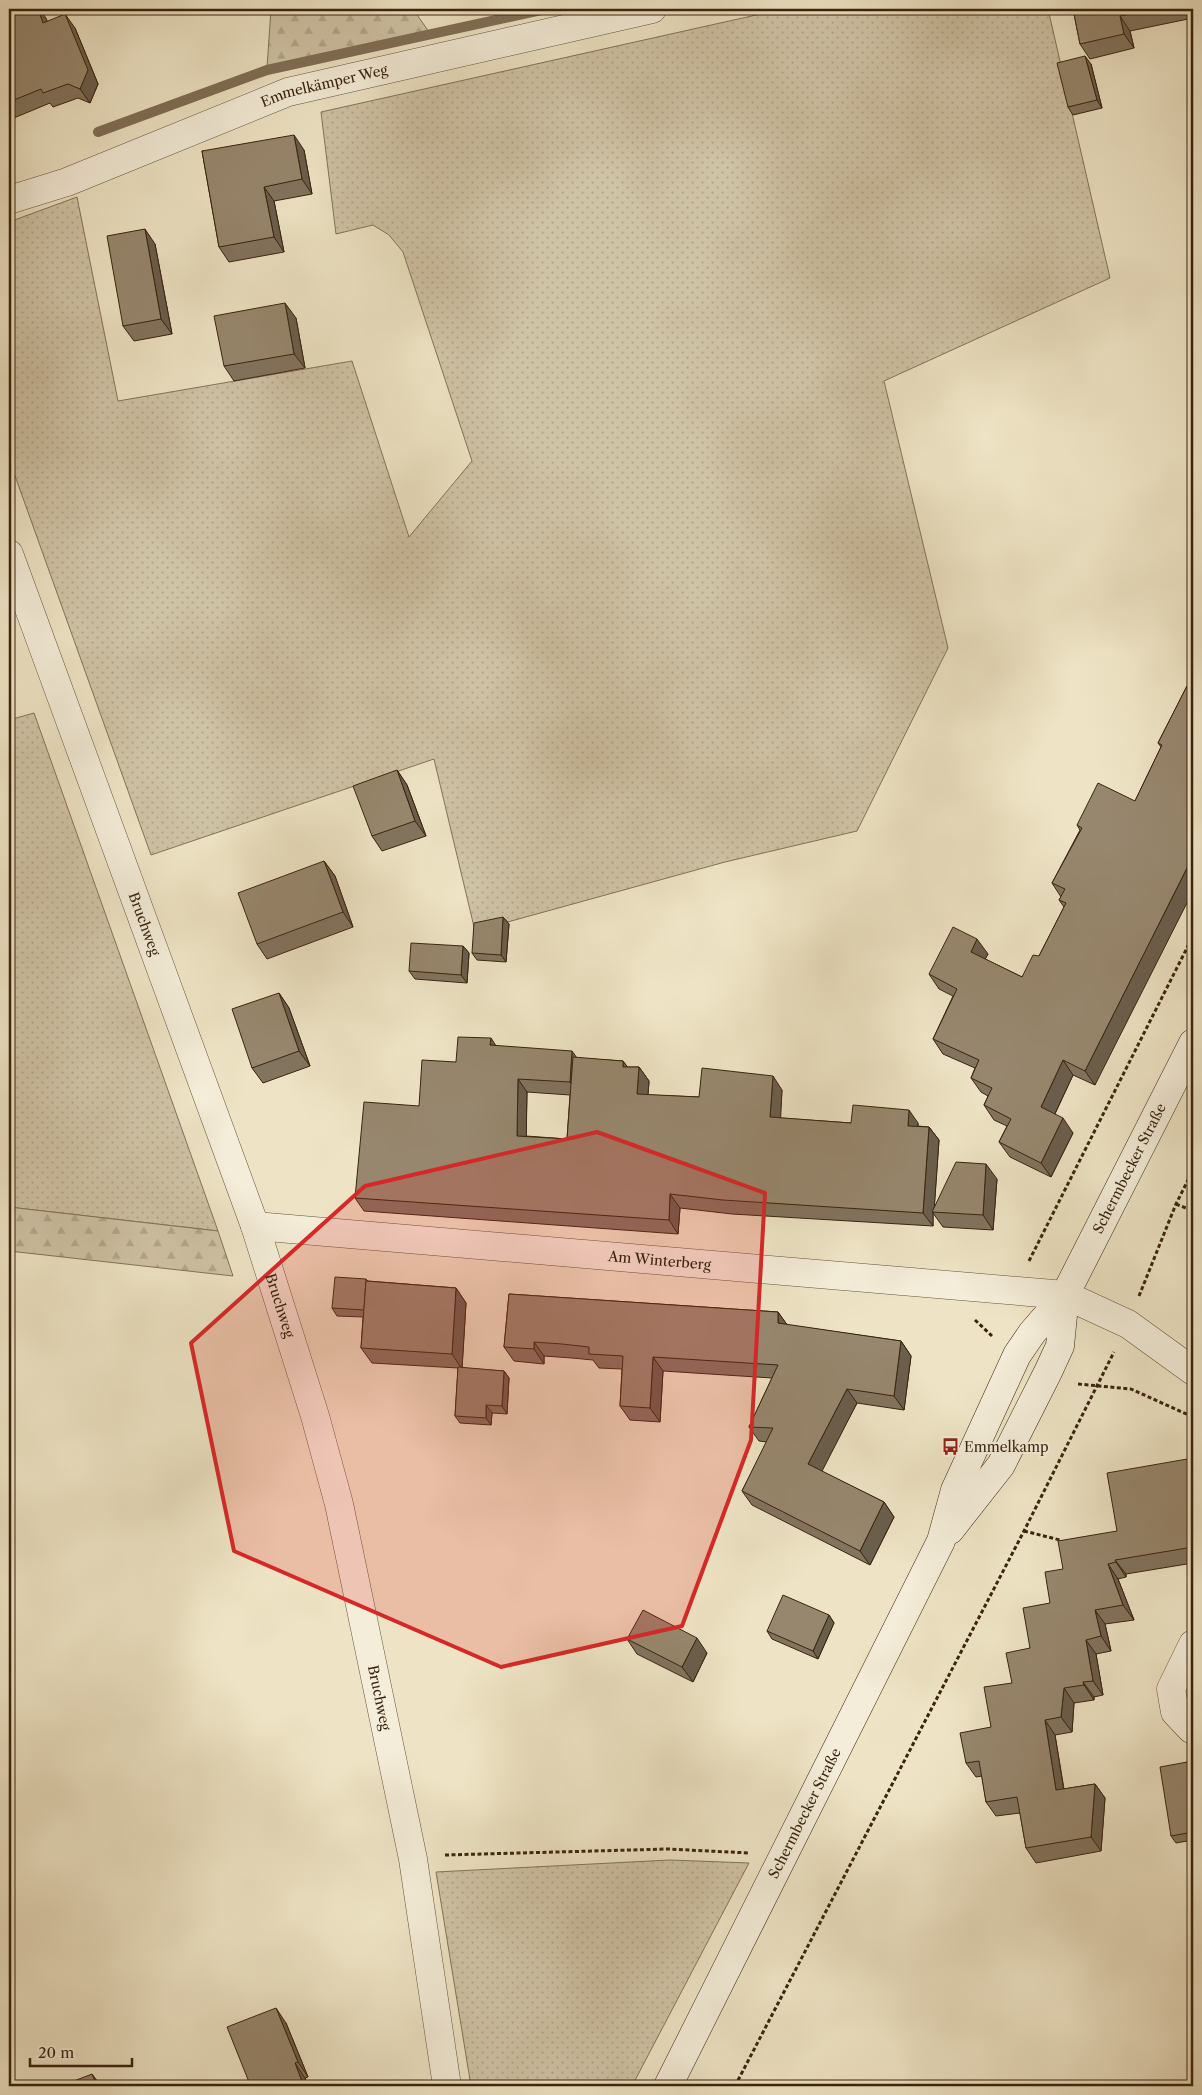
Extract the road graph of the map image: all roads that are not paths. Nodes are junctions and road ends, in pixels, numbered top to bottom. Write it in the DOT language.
graph roads {
  1 [pos="652,9"];
  2 [pos="9,200"];
  3 [pos="9,554"];
  4 [pos="1193,1042"];
  5 [pos="255,1226"];
  6 [pos="1066,1295"];
  7 [pos="1193,1371"];
  8 [pos="1193,1644"];
  9 [pos="1191,1729"];
  10 [pos="447,2086"];
  11 [pos="668,2086"];
  1 -- 2 [label="street, Emmelkämper Weg"];
  3 -- 5 [label="street, Bruchweg"];
  4 -- 6 [label="street, Schermbecker Straße"];
  5 -- 6 [label="street, Am Winterberg"];
  5 -- 10 [label="street, Bruchweg"];
  6 -- 7 [label="street"];
  6 -- 11 [label="street, Schermbecker Straße"];
  8 -- 9 [label="street"];
}
